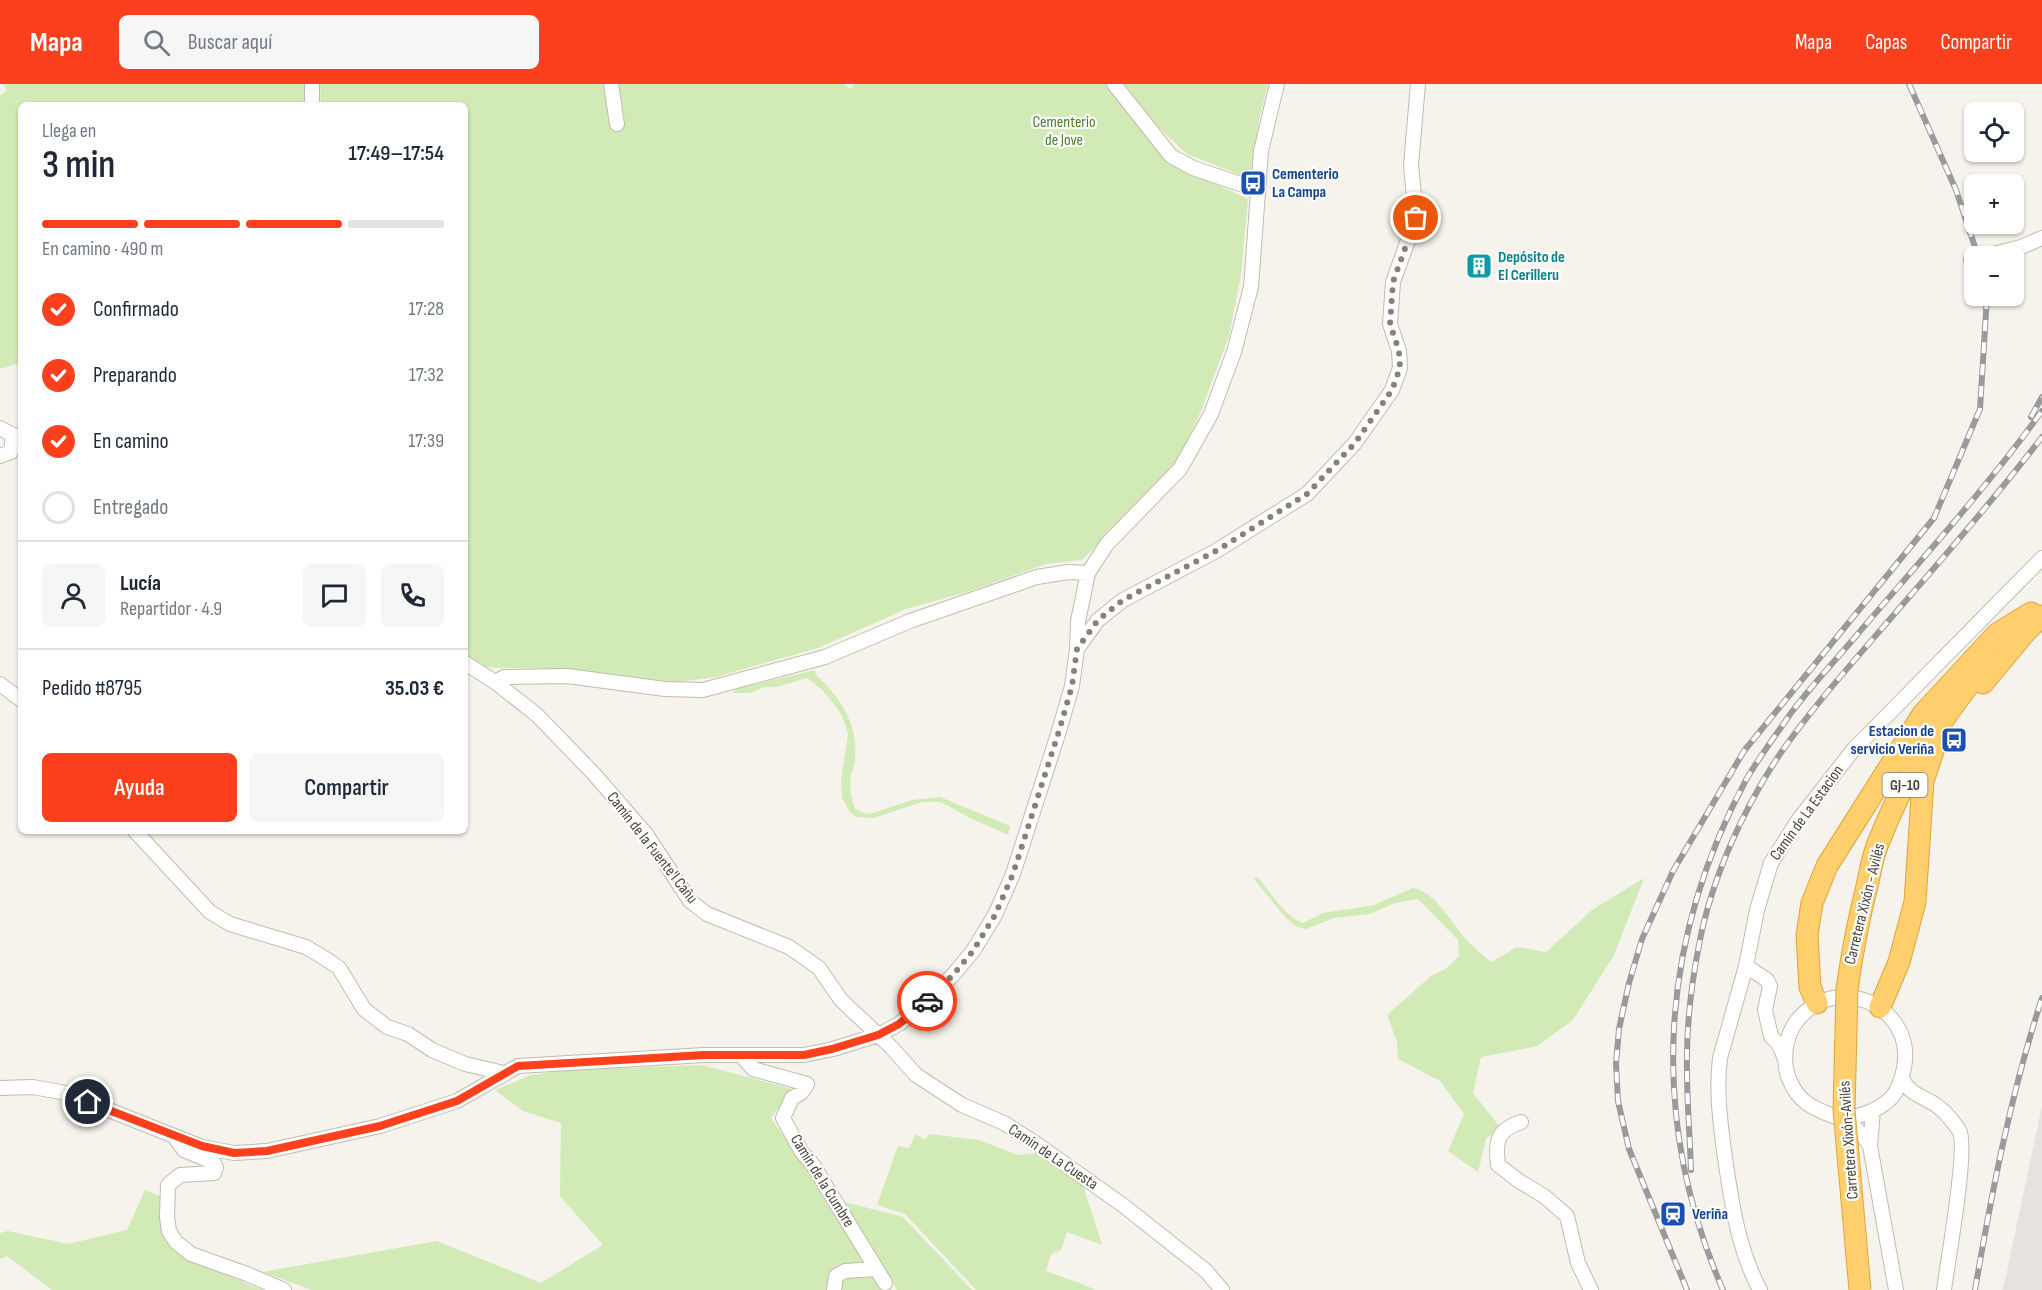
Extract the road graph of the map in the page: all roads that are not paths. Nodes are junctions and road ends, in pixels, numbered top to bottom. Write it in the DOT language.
graph roads {
  1 [pos="312,84"];
  2 [pos="611,84"];
  3 [pos="1114,84"];
  4 [pos="1277,84"];
  5 [pos="1418,84"];
  6 [pos="312,102"];
  7 [pos="617,124"];
  8 [pos="1258,190"];
  9 [pos="2042,238"];
  10 [pos="2023,246"];
  11 [pos="0,428"];
  12 [pos="17,436"];
  13 [pos="5,454"];
  14 [pos="2042,558"];
  15 [pos="1088,573"];
  16 [pos="2038,610"];
  17 [pos="1077,649"];
  18 [pos="468,665"];
  19 [pos="495,682"];
  20 [pos="0,684"];
  21 [pos="18,698"];
  22 [pos="140,834"];
  23 [pos="1746,966"];
  24 [pos="1847,989"];
  25 [pos="1817,1003"];
  26 [pos="1880,1007"];
  27 [pos="1768,1024"];
  28 [pos="1791,1029"];
  29 [pos="878,1035"];
  30 [pos="741,1055"];
  31 [pos="1784,1057"];
  32 [pos="504,1073"];
  33 [pos="1902,1078"];
  34 [pos="0,1088"];
  35 [pos="1894,1095"];
  36 [pos="1916,1095"];
  37 [pos="1873,1110"];
  38 [pos="1839,1119"];
  39 [pos="1521,1122"];
  40 [pos="174,1136"];
  41 [pos="1870,1146"];
  42 [pos="876,1269"];
  43 [pos="885,1283"];
  44 [pos="284,1290"];
  45 [pos="834,1290"];
  46 [pos="1222,1290"];
  47 [pos="1591,1290"];
  48 [pos="1760,1290"];
  49 [pos="1860,1290"];
  50 [pos="1896,1290"];
  51 [pos="1944,1290"];
  1 -- 6 [label="street"];
  2 -- 7 [label="street"];
  3 -- 8 [label="street"];
  4 -- 8 [label="street"];
  5 -- 17 [label="street"];
  8 -- 15 [label="street"];
  9 -- 10 [label="street"];
  11 -- 12 [label="street"];
  12 -- 13 [label="street"];
  14 -- 23 [label="street, Camín de La Estacion"];
  15 -- 17 [label="street"];
  15 -- 19 [label="street"];
  16 -- 24 [label="highway, Carretera Xixón - Avilés / GJ-10"];
  16 -- 25 [label="highway"];
  16 -- 26 [label="highway"];
  17 -- 29 [label="street"];
  18 -- 19 [label="street, Camín de la Fuente'l Cañu"];
  19 -- 29 [label="street, Camín de la Fuente'l Cañu"];
  20 -- 21 [label="street"];
  22 -- 32 [label="street"];
  23 -- 27 [label="street"];
  23 -- 48 [label="street, Camín de La Estacion"];
  24 -- 49 [label="highway, Carretera Xixón-Avilés / GJ-10, bridge"];
  25 -- 26 [label="street"];
  25 -- 28 [label="street"];
  26 -- 33 [label="street"];
  27 -- 28 [label="street"];
  27 -- 31 [label="street"];
  28 -- 31 [label="street"];
  29 -- 30 [label="street"];
  29 -- 46 [label="street, Camín de La Cuesta"];
  30 -- 32 [label="street"];
  30 -- 42 [label="street, Camín de la Cumbre"];
  31 -- 38 [label="street"];
  32 -- 40 [label="street"];
  33 -- 35 [label="street"];
  33 -- 36 [label="street"];
  34 -- 40 [label="street"];
  35 -- 36 [label="street"];
  35 -- 37 [label="street"];
  36 -- 51 [label="street"];
  37 -- 38 [label="street"];
  37 -- 41 [label="street"];
  38 -- 41 [label="street"];
  39 -- 47 [label="street"];
  40 -- 44 [label="street"];
  41 -- 50 [label="street"];
  42 -- 43 [label="street, Camín de la Cumbre"];
  42 -- 45 [label="street"];
}
